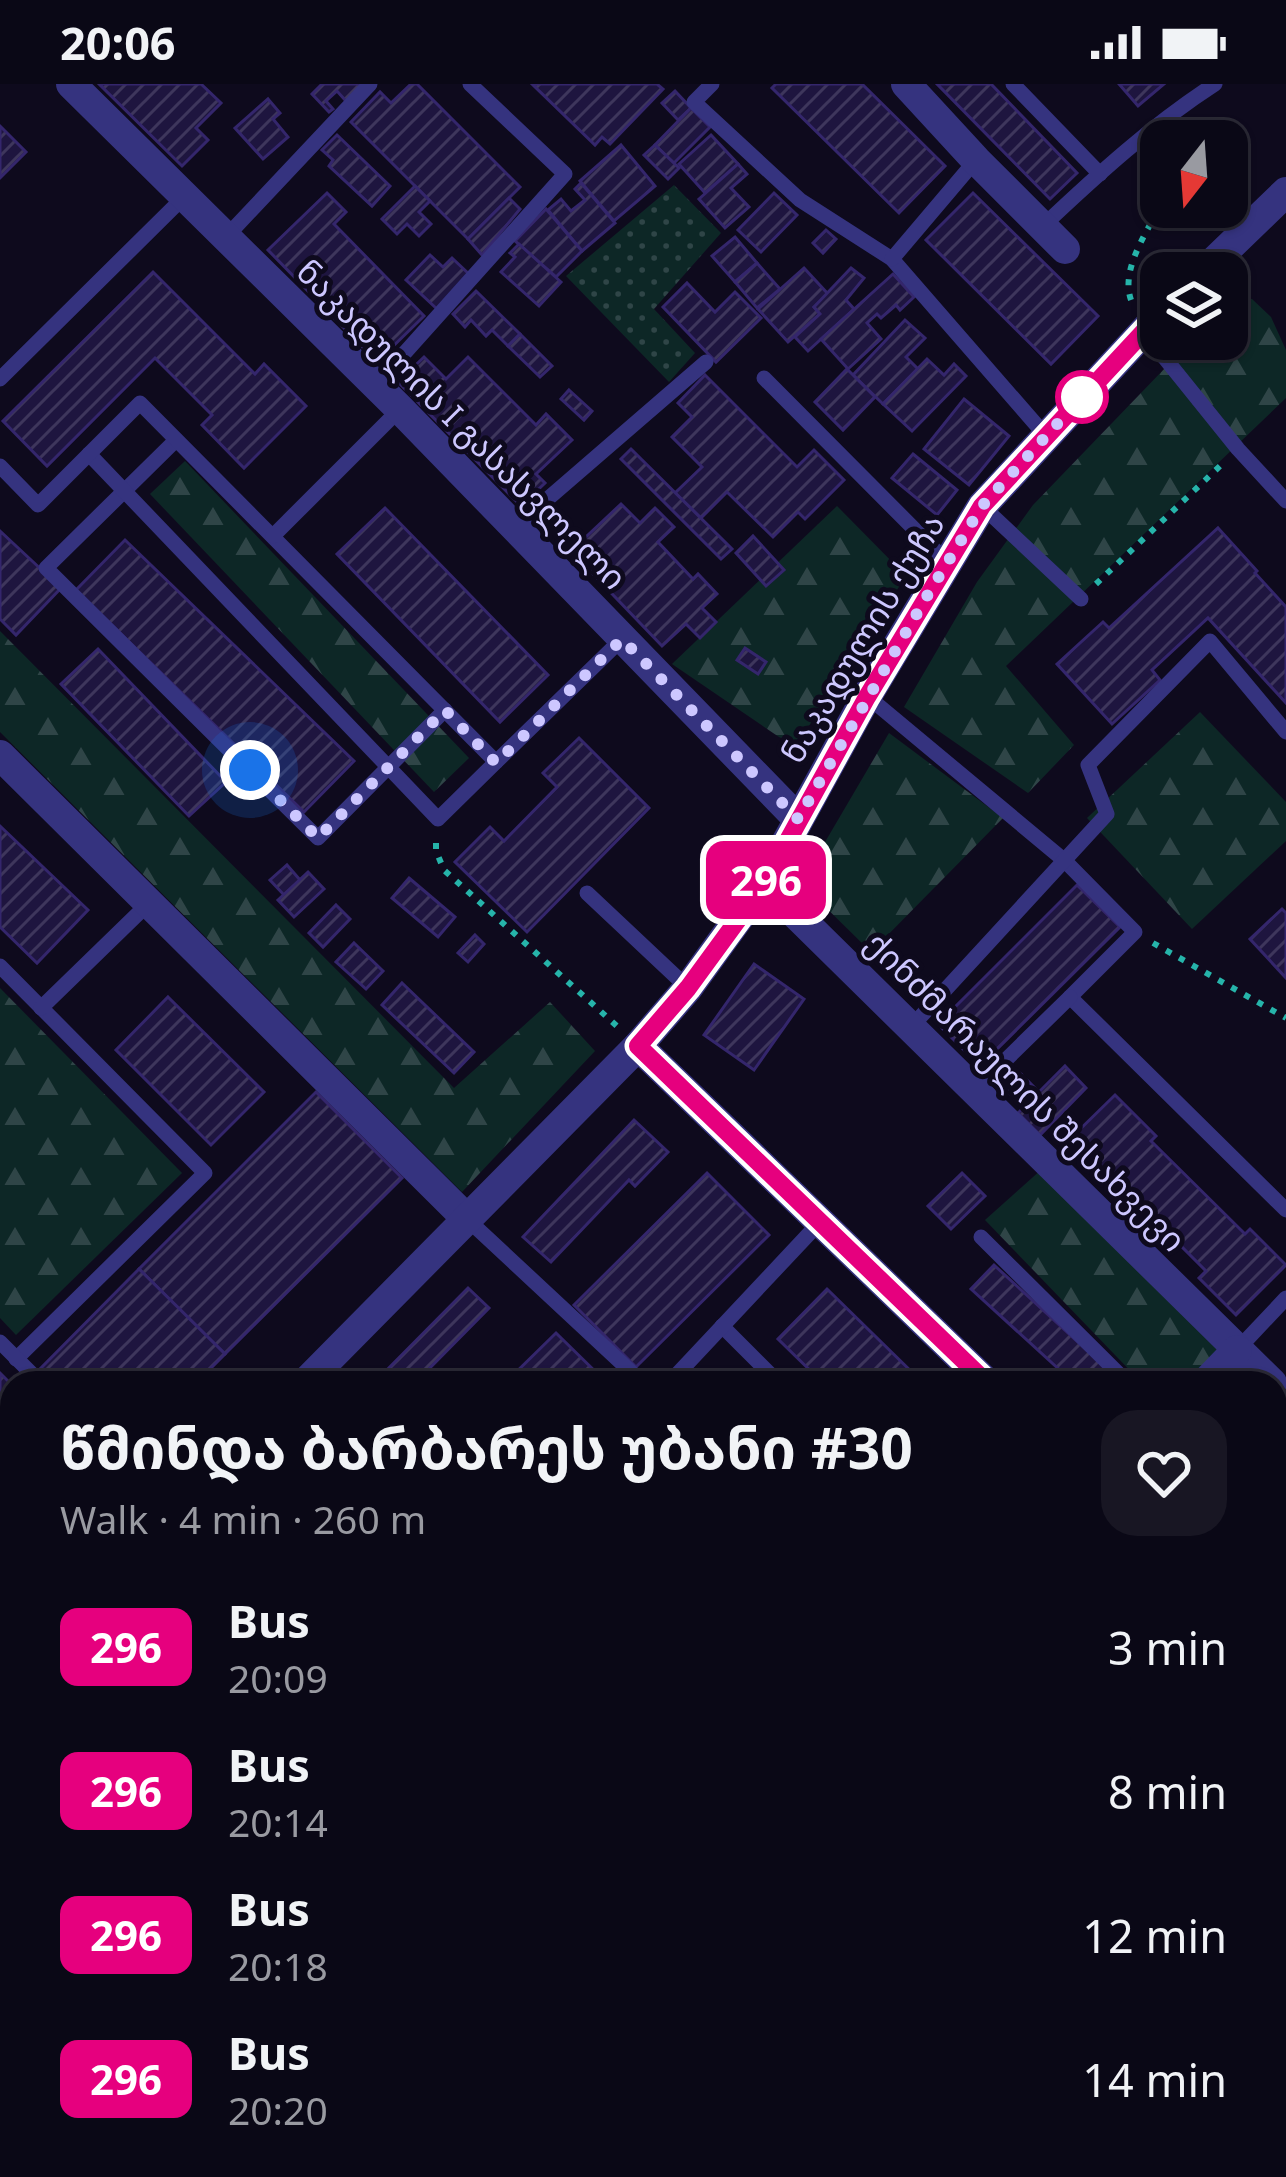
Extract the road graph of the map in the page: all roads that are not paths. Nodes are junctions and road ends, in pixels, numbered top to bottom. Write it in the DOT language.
graph roads {
  1 [pos="71,84"];
  2 [pos="370,84"];
  3 [pos="470,84"];
  4 [pos="712,84"];
  5 [pos="906,84"];
  6 [pos="1013,84"];
  7 [pos="1215,84"];
  8 [pos="976,160"];
  9 [pos="1100,174"];
  10 [pos="1286,192"];
  11 [pos="185,196"];
  12 [pos="1043,226"];
  13 [pos="226,237"];
  14 [pos="1065,249"];
  15 [pos="1224,252"];
  16 [pos="892,259"];
  17 [pos="1140,335"];
  18 [pos="1178,360"];
  19 [pos="706,362"];
  20 [pos="0,379"];
  21 [pos="764,379"];
  22 [pos="376,385"];
  23 [pos="400,409"];
  24 [pos="1046,436"];
  25 [pos="176,440"];
  26 [pos="89,454"];
  27 [pos="0,466"];
  28 [pos="123,490"];
  29 [pos="1286,501"];
  30 [pos="982,506"];
  31 [pos="514,527"];
  32 [pos="273,536"];
  33 [pos="947,562"];
  34 [pos="1081,599"];
  35 [pos="622,639"];
  36 [pos="867,697"];
  37 [pos="445,710"];
  38 [pos="1286,732"];
  39 [pos="0,754"];
  40 [pos="496,763"];
  41 [pos="387,766"];
  42 [pos="798,819"];
  43 [pos="1065,861"];
  44 [pos="764,884"];
  45 [pos="587,892"];
  46 [pos="148,903"];
  47 [pos="0,966"];
  48 [pos="688,988"];
  49 [pos="1070,997"];
  50 [pos="41,1008"];
  51 [pos="912,1026"];
  52 [pos="638,1046"];
  53 [pos="975,1090"];
  54 [pos="1286,1210"];
  55 [pos="467,1219"];
  56 [pos="820,1221"];
  57 [pos="981,1237"];
  58 [pos="1286,1298"];
  59 [pos="722,1326"];
  60 [pos="0,1342"];
  61 [pos="1237,1350"];
  62 [pos="16,1359"];
  63 [pos="28,1371"];
  64 [pos="316,1371"];
  65 [pos="631,1371"];
  66 [pos="680,1371"];
  67 [pos="767,1371"];
  68 [pos="974,1371"];
  69 [pos="1116,1371"];
  70 [pos="1216,1371"];
  71 [pos="1260,1371"];
  1 -- 11 [label="street, ნაკადულის I გასასვლელი"];
  2 -- 13 [label="lane"];
  3 -- 22 [label="lane"];
  4 -- 16 [label="lane"];
  5 -- 8 [label="street"];
  6 -- 9 [label="lane"];
  7 -- 9 [label="lane"];
  8 -- 12 [label="street"];
  8 -- 16 [label="lane"];
  9 -- 12 [label="lane"];
  10 -- 15 [label="street"];
  11 -- 13 [label="street, ნაკადულის I გასასვლელი"];
  11 -- 20 [label="lane"];
  12 -- 14 [label="street"];
  13 -- 22 [label="street, ნაკადულის I გასასვლელი"];
  16 -- 24 [label="lane"];
  17 -- 24 [label="street, ნაკადულის ქუჩა"];
  18 -- 29 [label="lane"];
  19 -- 31 [label="lane"];
  21 -- 33 [label="lane"];
  22 -- 23 [label="street, ნაკადულის I გასასვლელი"];
  23 -- 31 [label="street, ნაკადულის I გასასვლელი"];
  23 -- 32 [label="lane"];
  24 -- 30 [label="street, ნაკადულის ქუჩა"];
  25 -- 26 [label="lane"];
  25 -- 28 [label="lane"];
  25 -- 32 [label="lane"];
  26 -- 27 [label="lane"];
  26 -- 28 [label="lane"];
  28 -- 41 [label="lane"];
  28 -- 41 [label="lane"];
  30 -- 33 [label="street, ნაკადულის ქუჩა"];
  30 -- 34 [label="lane"];
  31 -- 35 [label="street, ნაკადულის I გასასვლელი"];
  32 -- 37 [label="lane"];
  33 -- 36 [label="street, ნაკადულის ქუჩა"];
  35 -- 40 [label="lane"];
  35 -- 42 [label="street, ნაკადულის I გასასვლელი"];
  36 -- 42 [label="street, ნაკადულის ქუჩა"];
  36 -- 43 [label="lane"];
  37 -- 40 [label="lane"];
  37 -- 41 [label="lane"];
  38 -- 43 [label="lane"];
  39 -- 46 [label="street"];
  40 -- 41 [label="lane"];
  42 -- 44 [label="street, ნაკადულის ქუჩა"];
  43 -- 49 [label="lane"];
  43 -- 51 [label="lane"];
  44 -- 48 [label="street, ნაკადულის ქუჩა"];
  44 -- 51 [label="street, ქინძმარაულის შესახვევი"];
  45 -- 48 [label="lane"];
  46 -- 50 [label="lane"];
  46 -- 55 [label="street"];
  47 -- 50 [label="lane"];
  48 -- 52 [label="street, ნაკადულის ქუჩა"];
  49 -- 53 [label="lane"];
  49 -- 54 [label="lane"];
  50 -- 62 [label="lane"];
  51 -- 53 [label="street, ქინძმარაულის შესახვევი"];
  52 -- 55 [label="street, ნაკადულის ქუჩა"];
  52 -- 56 [label="street"];
  53 -- 61 [label="street, ქინძმარაულის შესახვევი"];
  55 -- 64 [label="street, ნაკადულის ქუჩა"];
  55 -- 65 [label="lane"];
  56 -- 59 [label="lane"];
  56 -- 68 [label="street"];
  57 -- 69 [label="lane"];
  58 -- 61 [label="lane"];
  59 -- 66 [label="lane"];
  59 -- 67 [label="lane"];
  60 -- 62 [label="lane"];
  61 -- 70 [label="street"];
  61 -- 71 [label="street, ქინძმარაულის შესახვევი"];
  62 -- 63 [label="lane"];
}
